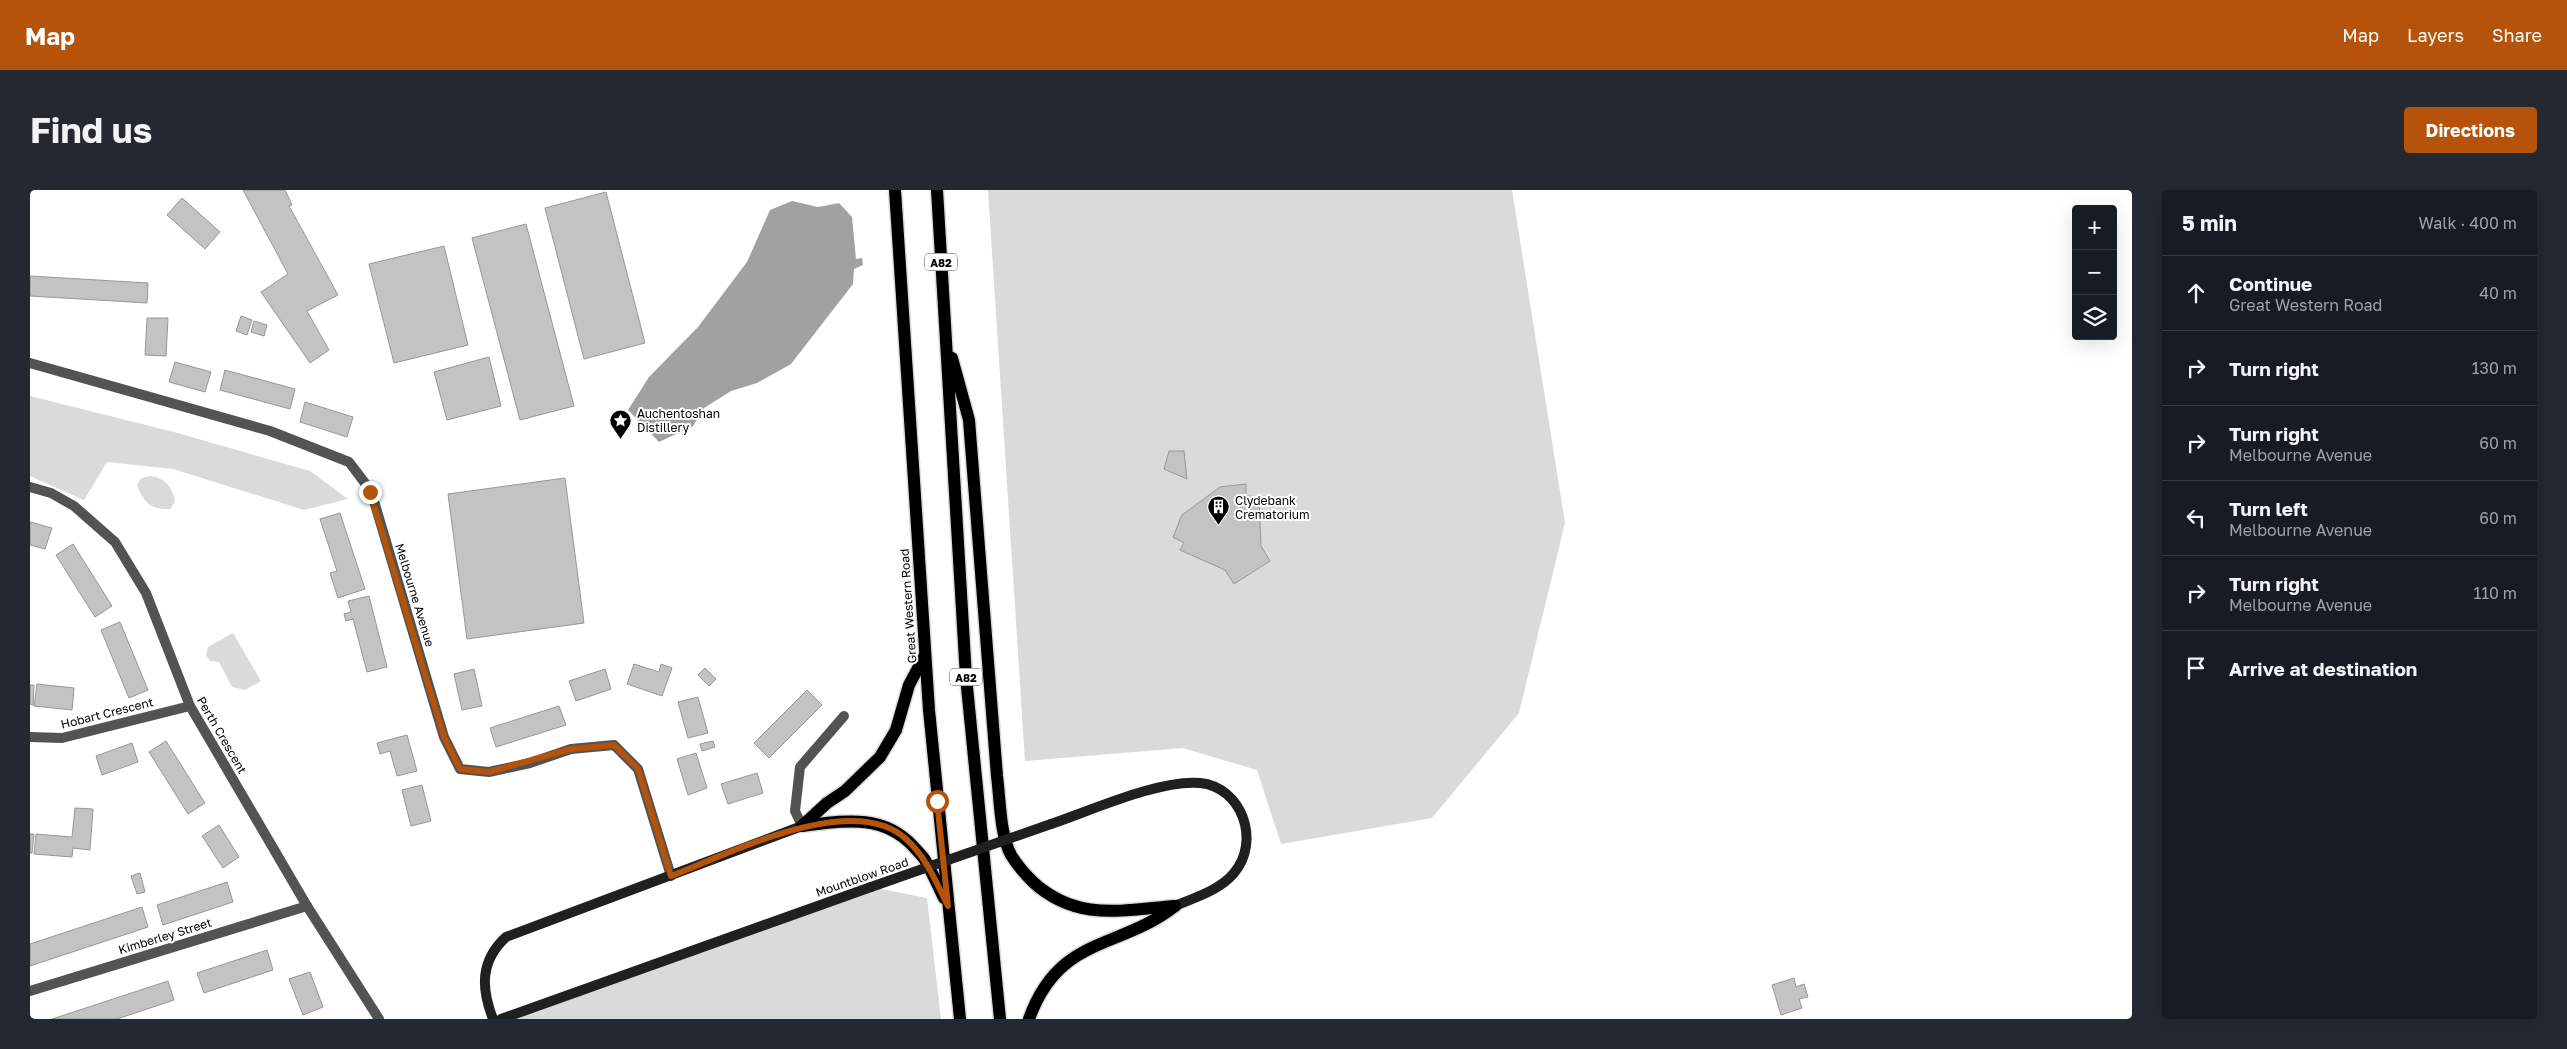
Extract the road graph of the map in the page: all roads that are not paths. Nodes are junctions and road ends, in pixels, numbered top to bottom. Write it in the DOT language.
graph roads {
  1 [pos="895,190"];
  2 [pos="937,190"];
  3 [pos="946,334"];
  4 [pos="30,363"];
  5 [pos="30,487"];
  6 [pos="925,655"];
  7 [pos="190,706"];
  8 [pos="844,716"];
  9 [pos="30,737"];
  10 [pos="802,826"];
  11 [pos="671,876"];
  12 [pos="307,906"];
  13 [pos="948,906"];
  14 [pos="1175,906"];
  15 [pos="30,991"];
  16 [pos="379,1019"];
  17 [pos="493,1019"];
  18 [pos="501,1019"];
  19 [pos="960,1019"];
  20 [pos="1000,1019"];
  21 [pos="1029,1019"];
  1 -- 6 [label="main road, Great Western Road"];
  2 -- 3 [label="main road, A82"];
  3 -- 14 [label="main road"];
  3 -- 20 [label="main road, A82"];
  4 -- 11 [label="street, Melbourne Avenue"];
  5 -- 7 [label="street, Perth Crescent"];
  6 -- 10 [label="main road"];
  6 -- 13 [label="main road, Great Western Road"];
  7 -- 9 [label="street, Hobart Crescent"];
  7 -- 12 [label="street, Perth Crescent"];
  8 -- 10 [label="street"];
  10 -- 11 [label="street"];
  10 -- 13 [label="main road"];
  11 -- 17 [label="street"];
  12 -- 15 [label="street, Kimberley Street"];
  12 -- 16 [label="street, Perth Crescent"];
  13 -- 19 [label="main road, Great Western Road"];
  14 -- 18 [label="street, Mountblow Road, bridge"];
  14 -- 21 [label="main road"];
}
